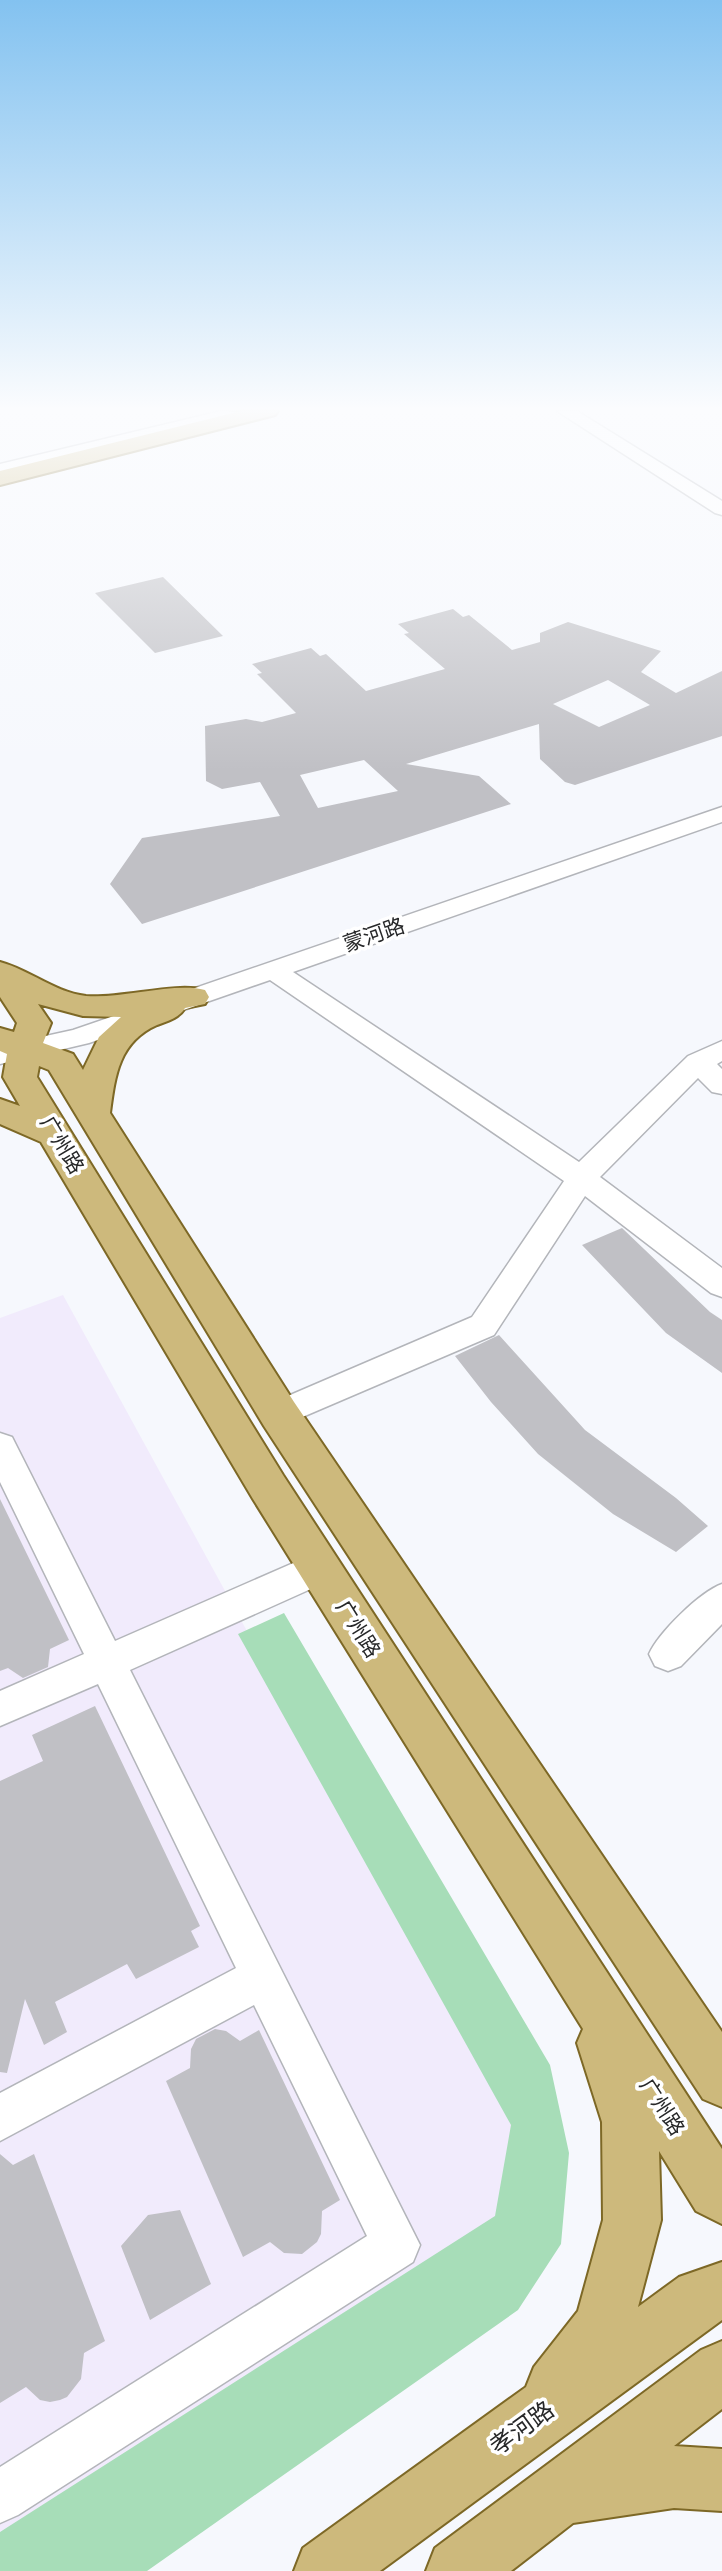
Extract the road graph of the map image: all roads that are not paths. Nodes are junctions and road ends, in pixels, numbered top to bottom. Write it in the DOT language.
graph roads {
  1 [pos="722,814"];
  2 [pos="273,970"];
  3 [pos="0,972"];
  4 [pos="193,997"];
  5 [pos="6,1051"];
  6 [pos="710,1056"];
  7 [pos="722,1085"];
  8 [pos="0,1111"];
  9 [pos="74,1124"];
  10 [pos="581,1178"];
  11 [pos="722,1285"];
  12 [pos="279,1413"];
  13 [pos="0,1447"];
  14 [pos="320,1568"];
  15 [pos="722,1600"];
  16 [pos="668,1654"];
  17 [pos="106,1662"];
  18 [pos="0,1709"];
  19 [pos="638,1952"];
  20 [pos="263,1977"];
  21 [pos="585,1987"];
  22 [pos="722,2038"];
  23 [pos="722,2080"];
  24 [pos="0,2118"];
  25 [pos="722,2196"];
  26 [pos="722,2291"];
  27 [pos="722,2371"];
  28 [pos="534,2419"];
  29 [pos="722,2480"];
  30 [pos="561,2493"];
  31 [pos="0,2497"];
  32 [pos="326,2571"];
  33 [pos="458,2571"];
  1 -- 2 [label="street, 蒙河路"];
  2 -- 4 [label="street, 蒙河路"];
  2 -- 10 [label="street"];
  3 -- 4 [label="main road"];
  3 -- 5 [label="main road, 广州路"];
  4 -- 5 [label="street, 蒙河路"];
  4 -- 9 [label="main road"];
  5 -- 9 [label="main road, 广州路"];
  6 -- 7 [label="street"];
  6 -- 10 [label="street"];
  8 -- 9 [label="main road"];
  9 -- 12 [label="main road, 广州路"];
  9 -- 14 [label="main road, 广州路"];
  10 -- 11 [label="street"];
  10 -- 12 [label="street"];
  12 -- 19 [label="main road, 广州路"];
  13 -- 17 [label="street"];
  14 -- 17 [label="street"];
  14 -- 21 [label="main road, 广州路"];
  15 -- 16 [label="street"];
  17 -- 18 [label="street"];
  17 -- 20 [label="street"];
  19 -- 22 [label="main road"];
  19 -- 23 [label="main road, 广州路"];
  20 -- 24 [label="street"];
  20 -- 31 [label="street"];
  21 -- 25 [label="main road, 广州路"];
  21 -- 28 [label="main road"];
  26 -- 28 [label="main road, 孝河路"];
  27 -- 30 [label="main road"];
  28 -- 32 [label="main road, 孝河路"];
  29 -- 30 [label="main road"];
  30 -- 33 [label="main road"];
}
